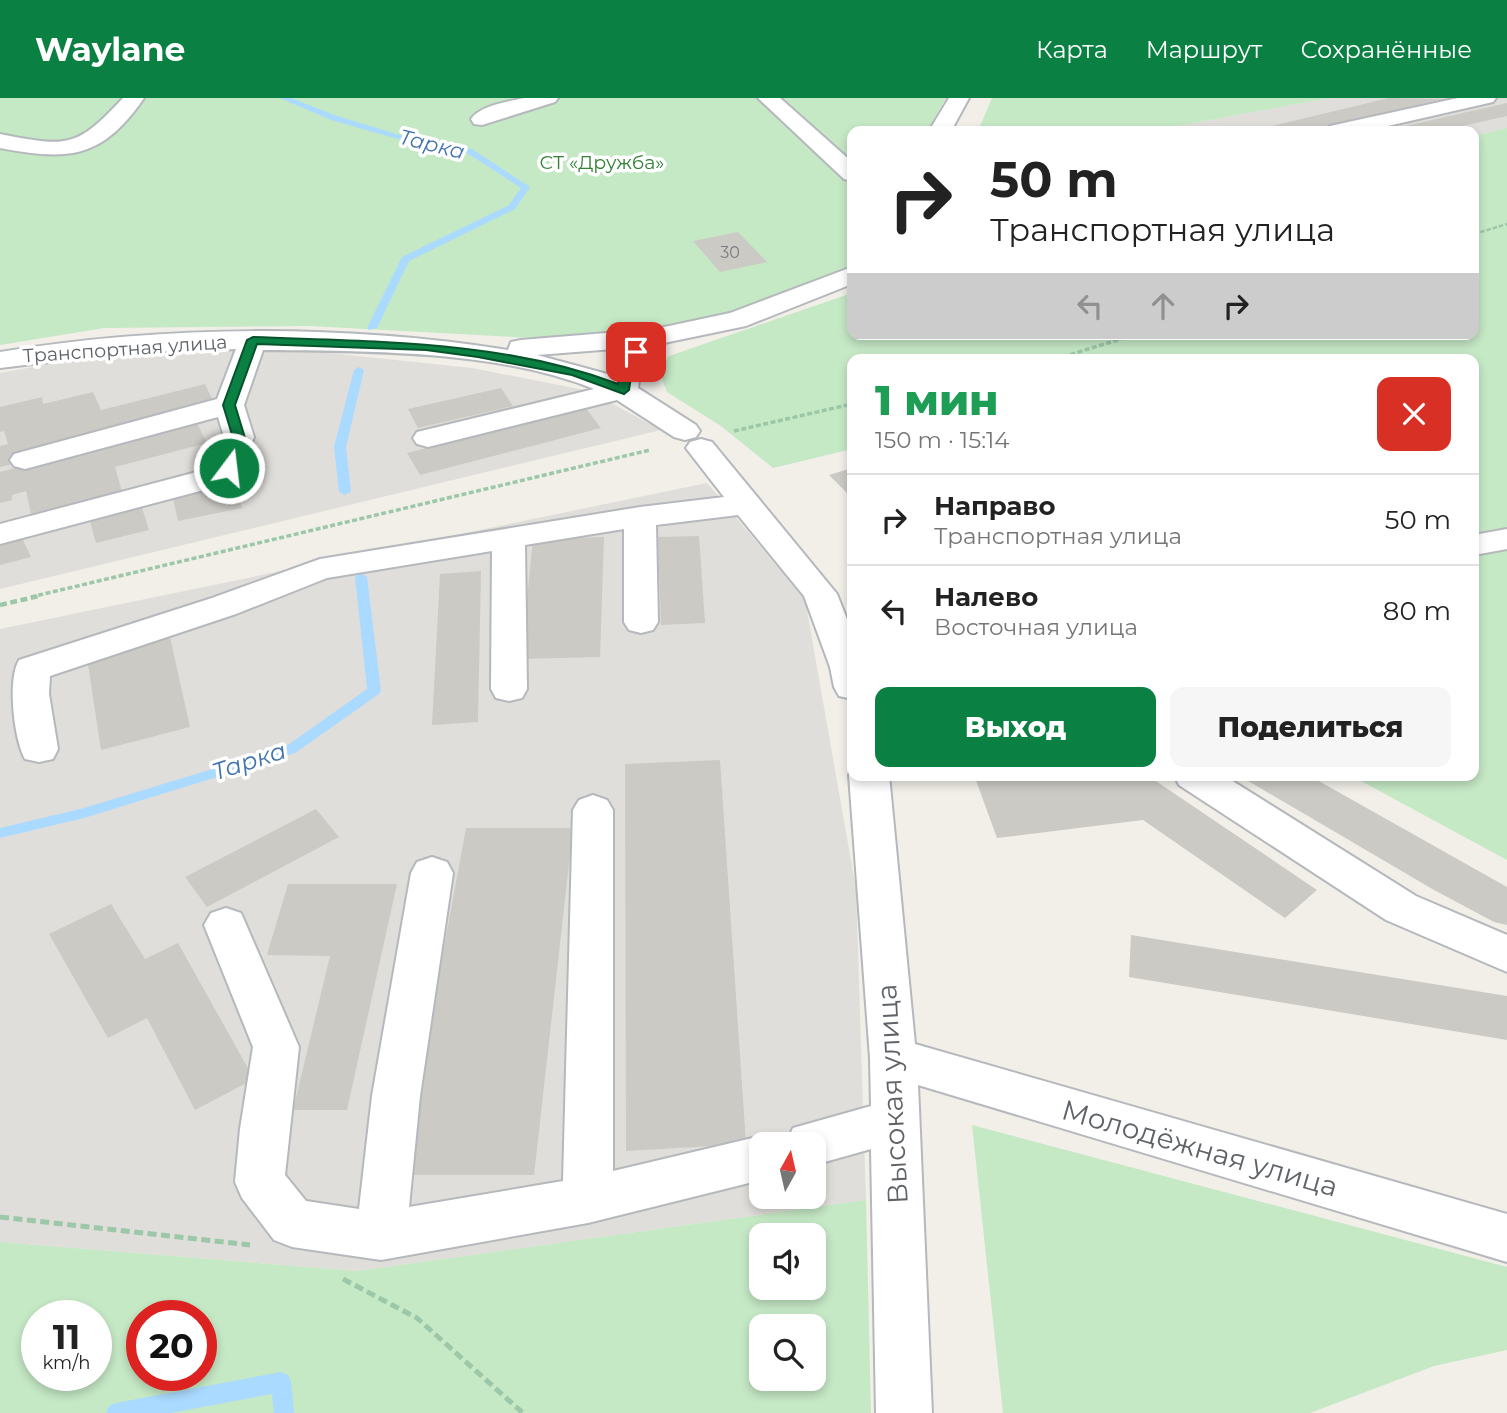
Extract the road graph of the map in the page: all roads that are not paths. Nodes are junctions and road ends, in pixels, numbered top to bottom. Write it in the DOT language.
graph roads {
  1 [pos="134,98"];
  2 [pos="548,98"];
  3 [pos="768,98"];
  4 [pos="959,98"];
  5 [pos="1486,98"];
  6 [pos="482,119"];
  7 [pos="943,126"];
  8 [pos="1360,126"];
  9 [pos="0,141"];
  10 [pos="847,169"];
  11 [pos="847,277"];
  12 [pos="655,337"];
  13 [pos="253,340"];
  14 [pos="426,347"];
  15 [pos="0,360"];
  16 [pos="624,390"];
  17 [pos="229,405"];
  18 [pos="428,438"];
  19 [pos="25,460"];
  20 [pos="747,504"];
  21 [pos="640,517"];
  22 [pos="0,534"];
  23 [pos="509,538"];
  24 [pos="1507,539"];
  25 [pos="1479,544"];
  26 [pos="836,597"];
  27 [pos="641,622"];
  28 [pos="847,661"];
  29 [pos="16,674"];
  30 [pos="509,690"];
  31 [pos="39,749"];
  32 [pos="870,781"];
  33 [pos="1202,781"];
  34 [pos="593,810"];
  35 [pos="432,873"];
  36 [pos="226,926"];
  37 [pos="1507,954"];
  38 [pos="893,1058"];
  39 [pos="895,1121"];
  40 [pos="826,1140"];
  41 [pos="749,1161"];
  42 [pos="588,1200"];
  43 [pos="382,1236"];
  44 [pos="1507,1238"];
  45 [pos="904,1413"];
  1 -- 9 [label="street"];
  2 -- 6 [label="street"];
  3 -- 10 [label="street"];
  4 -- 7 [label="street"];
  5 -- 8 [label="street"];
  11 -- 12 [label="street"];
  12 -- 14 [label="street"];
  12 -- 16 [label="street"];
  13 -- 14 [label="street, Транспортная улица"];
  13 -- 15 [label="street, Транспортная улица"];
  13 -- 17 [label="street"];
  14 -- 16 [label="street, Транспортная улица"];
  16 -- 18 [label="street"];
  16 -- 20 [label="street"];
  17 -- 19 [label="street"];
  17 -- 22 [label="street"];
  20 -- 21 [label="street"];
  20 -- 26 [label="street"];
  21 -- 23 [label="street"];
  21 -- 27 [label="street"];
  23 -- 29 [label="street"];
  23 -- 30 [label="street"];
  24 -- 25 [label="street"];
  26 -- 28 [label="street"];
  29 -- 31 [label="street"];
  32 -- 38 [label="street, Высокая улица"];
  33 -- 37 [label="street"];
  34 -- 42 [label="street"];
  35 -- 43 [label="street"];
  36 -- 43 [label="street"];
  38 -- 39 [label="street, Высокая улица"];
  38 -- 44 [label="street, Молодёжная улица"];
  39 -- 40 [label="street"];
  39 -- 45 [label="street, Высокая улица"];
  41 -- 42 [label="street"];
  42 -- 43 [label="street"];
}
